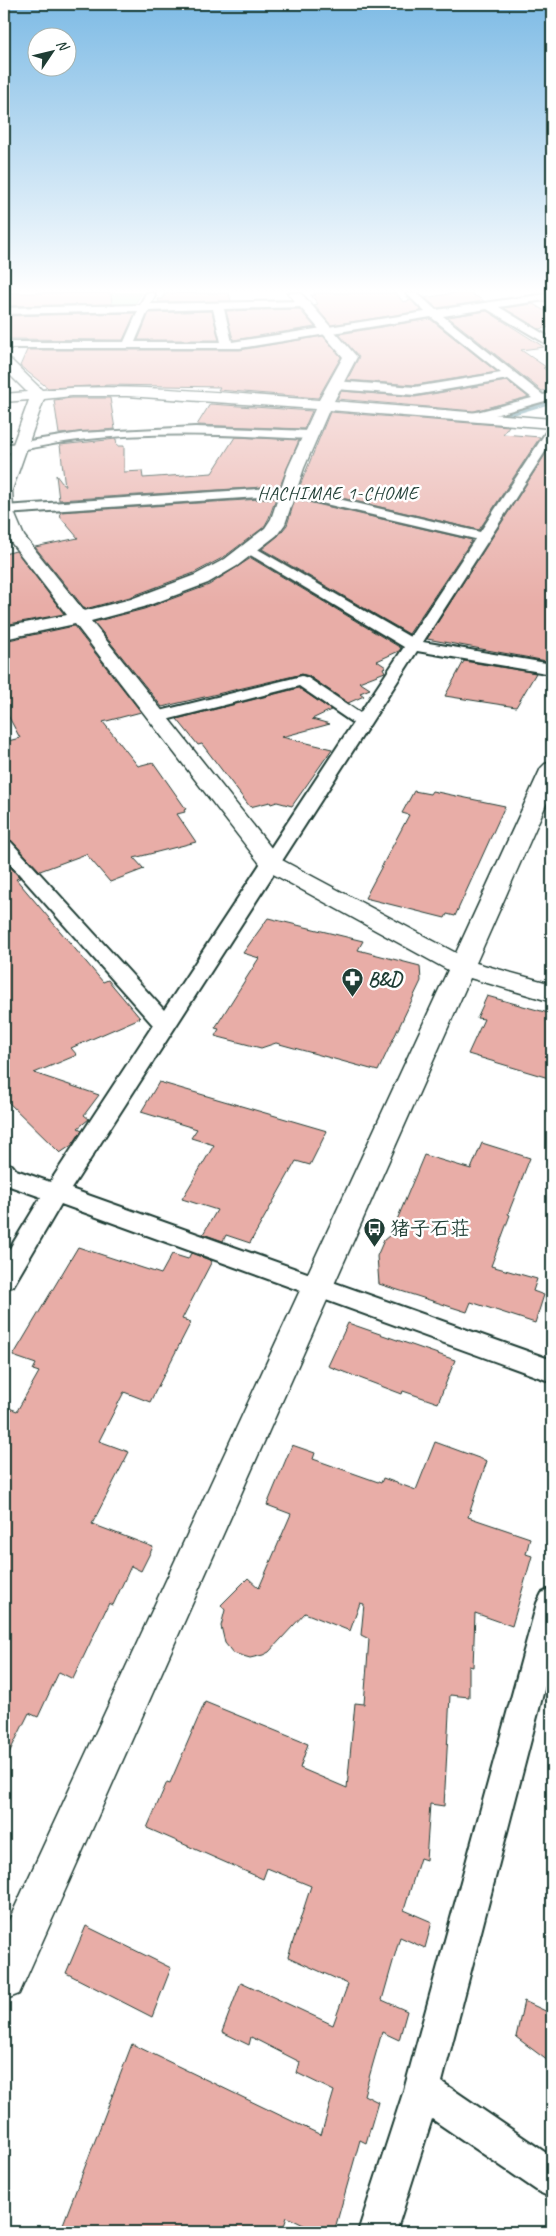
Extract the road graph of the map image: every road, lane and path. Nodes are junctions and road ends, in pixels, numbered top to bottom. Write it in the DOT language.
graph roads {
  1 [pos="37,397"];
  2 [pos="208,397"];
  3 [pos="327,397"];
  4 [pos="546,397"];
  5 [pos="323,405"];
  6 [pos="552,408"];
  7 [pos="473,417"];
  8 [pos="508,421"];
  9 [pos="552,424"];
  10 [pos="552,432"];
  11 [pos="310,435"];
  12 [pos="12,447"];
  13 [pos="288,491"];
  14 [pos="5,510"];
  15 [pos="483,537"];
  16 [pos="249,550"];
  17 [pos="80,617"];
  18 [pos="4,634"];
  19 [pos="412,645"];
  20 [pos="552,669"];
  21 [pos="158,717"];
  22 [pos="363,722"];
  23 [pos="552,768"];
  24 [pos="4,846"];
  25 [pos="272,864"];
  26 [pos="462,967"];
  27 [pos="552,993"];
  28 [pos="166,1026"];
  29 [pos="5,1175"];
  30 [pos="56,1192"];
  31 [pos="4,1280"];
  32 [pos="317,1287"];
  33 [pos="552,1371"];
  34 [pos="552,1603"];
  35 [pos="4,1979"];
  36 [pos="422,2090"];
  37 [pos="552,2179"];
  38 [pos="377,2232"];
  1 -- 12 [label="street"];
  2 -- 5 [label="street"];
  3 -- 5 [label="street"];
  4 -- 7 [label="street"];
  5 -- 7 [label="street"];
  5 -- 11 [label="street"];
  6 -- 8 [label="street"];
  7 -- 8 [label="street"];
  8 -- 9 [label="street"];
  10 -- 15 [label="street"];
  11 -- 12 [label="street"];
  11 -- 13 [label="street"];
  12 -- 14 [label="street"];
  13 -- 14 [label="street"];
  13 -- 15 [label="street"];
  13 -- 16 [label="street"];
  14 -- 17 [label="street"];
  15 -- 19 [label="street"];
  16 -- 17 [label="street"];
  16 -- 19 [label="street"];
  17 -- 18 [label="street"];
  17 -- 21 [label="street"];
  19 -- 20 [label="street"];
  19 -- 22 [label="street"];
  21 -- 22 [label="street"];
  21 -- 25 [label="street"];
  22 -- 25 [label="street"];
  23 -- 26 [label="street"];
  24 -- 28 [label="street"];
  25 -- 26 [label="street"];
  25 -- 28 [label="street"];
  26 -- 27 [label="street"];
  26 -- 32 [label="street"];
  28 -- 30 [label="street"];
  29 -- 30 [label="street"];
  30 -- 31 [label="street"];
  30 -- 32 [label="street"];
  32 -- 33 [label="street"];
  32 -- 35 [label="street"];
  34 -- 36 [label="street"];
  36 -- 37 [label="street"];
  36 -- 38 [label="street"];
}
